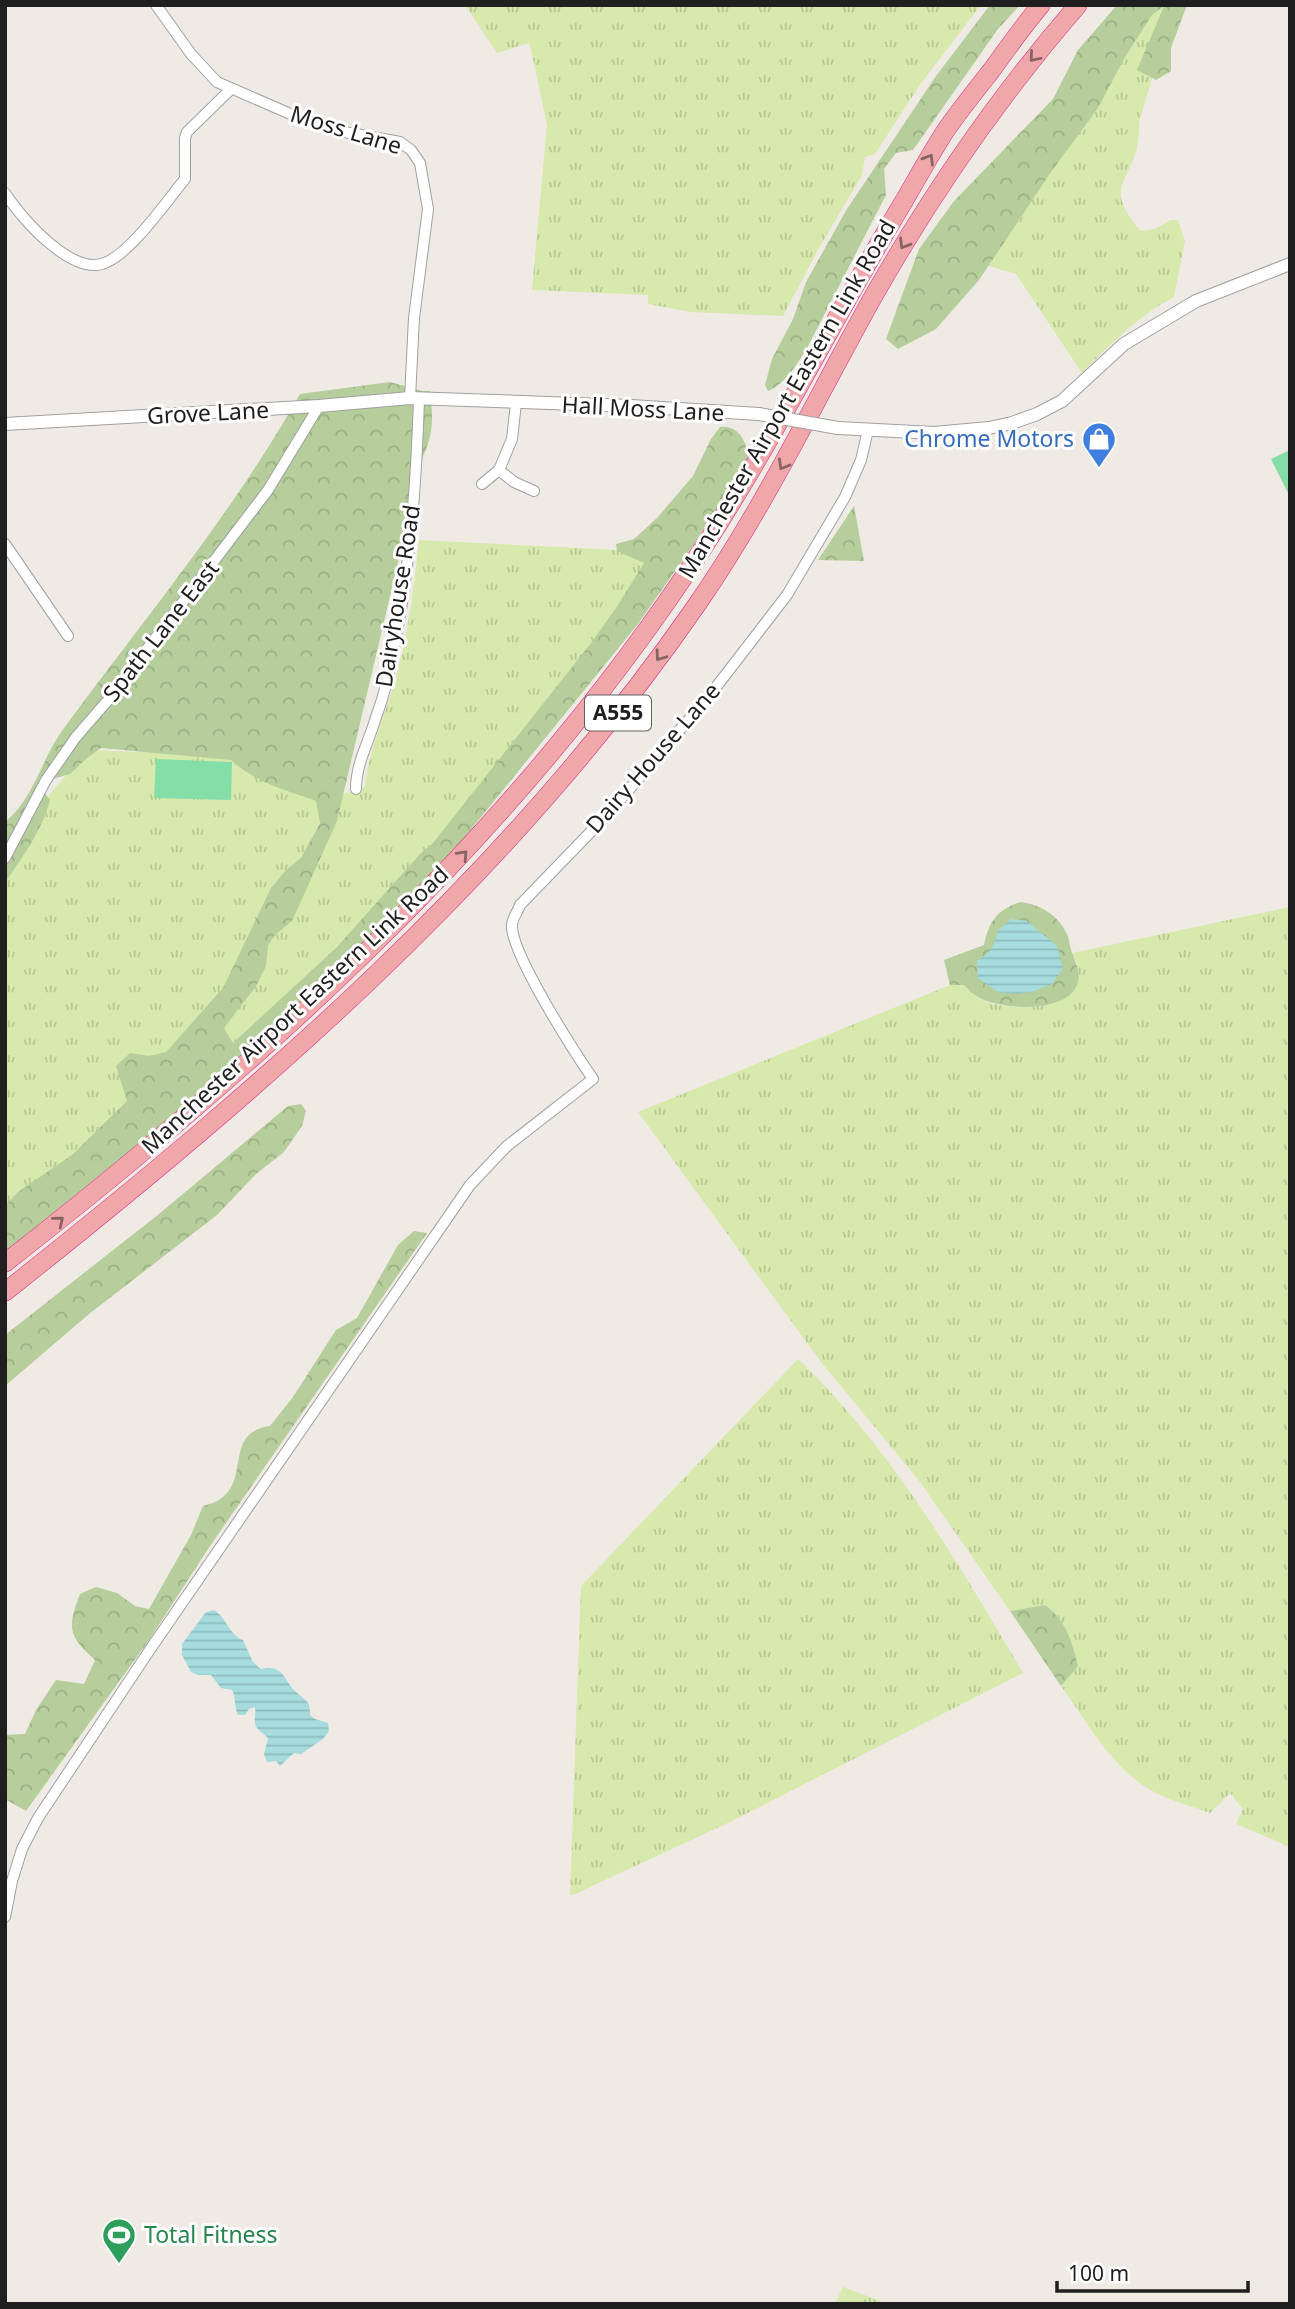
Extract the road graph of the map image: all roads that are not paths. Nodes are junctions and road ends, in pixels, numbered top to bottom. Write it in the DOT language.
graph roads {
  1 [pos="156,5"];
  2 [pos="1041,5"];
  3 [pos="1078,5"];
  4 [pos="231,89"];
  5 [pos="5,193"];
  6 [pos="1290,264"];
  7 [pos="415,398"];
  8 [pos="516,403"];
  9 [pos="319,406"];
  10 [pos="5,424"];
  11 [pos="868,430"];
  12 [pos="499,470"];
  13 [pos="482,484"];
  14 [pos="534,491"];
  15 [pos="5,544"];
  16 [pos="68,636"];
  17 [pos="356,789"];
  18 [pos="5,858"];
  19 [pos="5,1263"];
  20 [pos="5,1292"];
  21 [pos="5,1917"];
  1 -- 4 [label="street, Moss Lane"];
  19 -- 2 [label="highway, Manchester Airport Eastern Link Road / A555, one-way"];
  3 -- 20 [label="highway, Manchester Airport Eastern Link Road / A555, one-way"];
  4 -- 5 [label="street"];
  4 -- 7 [label="street, Moss Lane"];
  6 -- 11 [label="street, Hall Moss Lane"];
  7 -- 8 [label="street, Hall Moss Lane"];
  7 -- 9 [label="street, Grove Lane"];
  7 -- 17 [label="street, Dairyhouse Road"];
  8 -- 11 [label="street, Hall Moss Lane, bridge"];
  8 -- 12 [label="street"];
  9 -- 10 [label="street, Grove Lane"];
  9 -- 18 [label="street, Spath Lane East"];
  11 -- 21 [label="street, Dairy House Lane"];
  12 -- 13 [label="street"];
  12 -- 14 [label="street"];
  15 -- 16 [label="street"];
}
